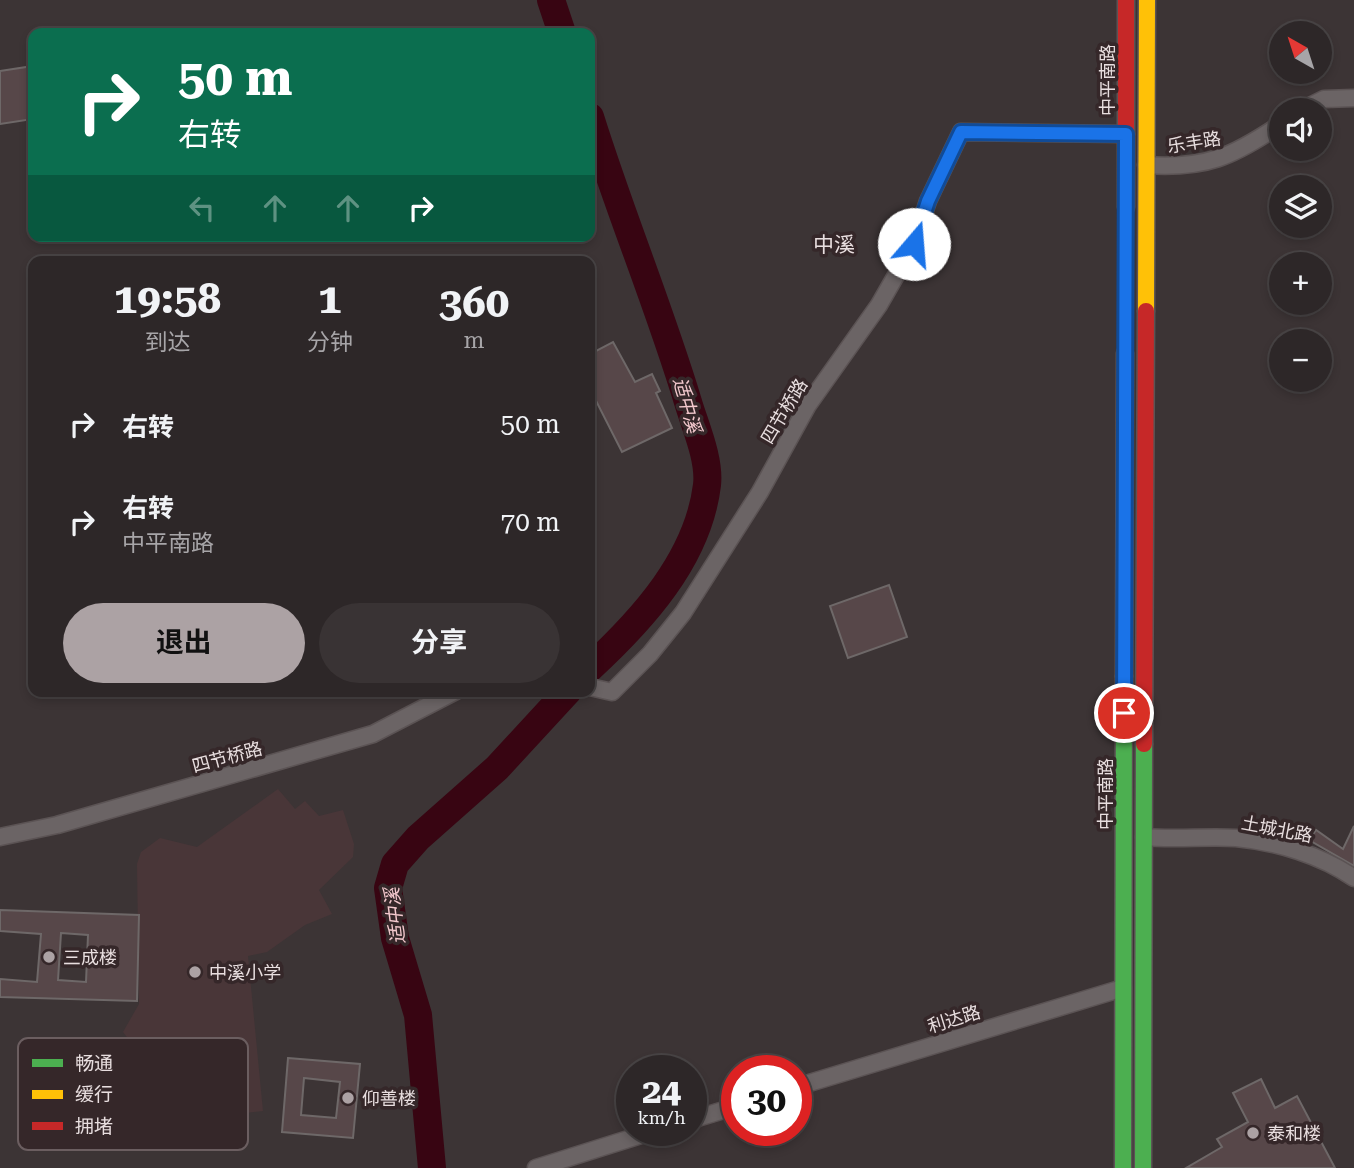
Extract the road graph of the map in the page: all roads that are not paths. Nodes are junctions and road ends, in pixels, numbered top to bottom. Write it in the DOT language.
graph roads {
  1 [pos="1126,0"];
  2 [pos="1147,0"];
  3 [pos="1354,98"];
  4 [pos="1332,99"];
  5 [pos="1269,131"];
  6 [pos="1126,134"];
  7 [pos="1146,165"];
  8 [pos="1126,217"];
  9 [pos="1125,341"];
  10 [pos="595,688"];
  11 [pos="444,697"];
  12 [pos="0,837"];
  13 [pos="1144,837"];
  14 [pos="1354,878"];
  15 [pos="1123,988"];
  16 [pos="812,1082"];
  17 [pos="616,1143"];
  18 [pos="536,1168"];
  19 [pos="1123,1168"];
  20 [pos="1143,1168"];
  1 -- 6 [label="highway, 中平南路"];
  2 -- 7 [label="highway"];
  3 -- 4 [label="street"];
  5 -- 7 [label="street, 乐丰路"];
  6 -- 8 [label="highway, 中平南路"];
  6 -- 10 [label="street, 四节桥路"];
  7 -- 13 [label="highway"];
  9 -- 15 [label="highway, 中平南路"];
  11 -- 12 [label="street, 四节桥路"];
  13 -- 14 [label="street, 土城北路"];
  13 -- 20 [label="highway"];
  15 -- 16 [label="street, 利达路"];
  15 -- 19 [label="highway, 中平南路"];
  17 -- 18 [label="street"];
}
